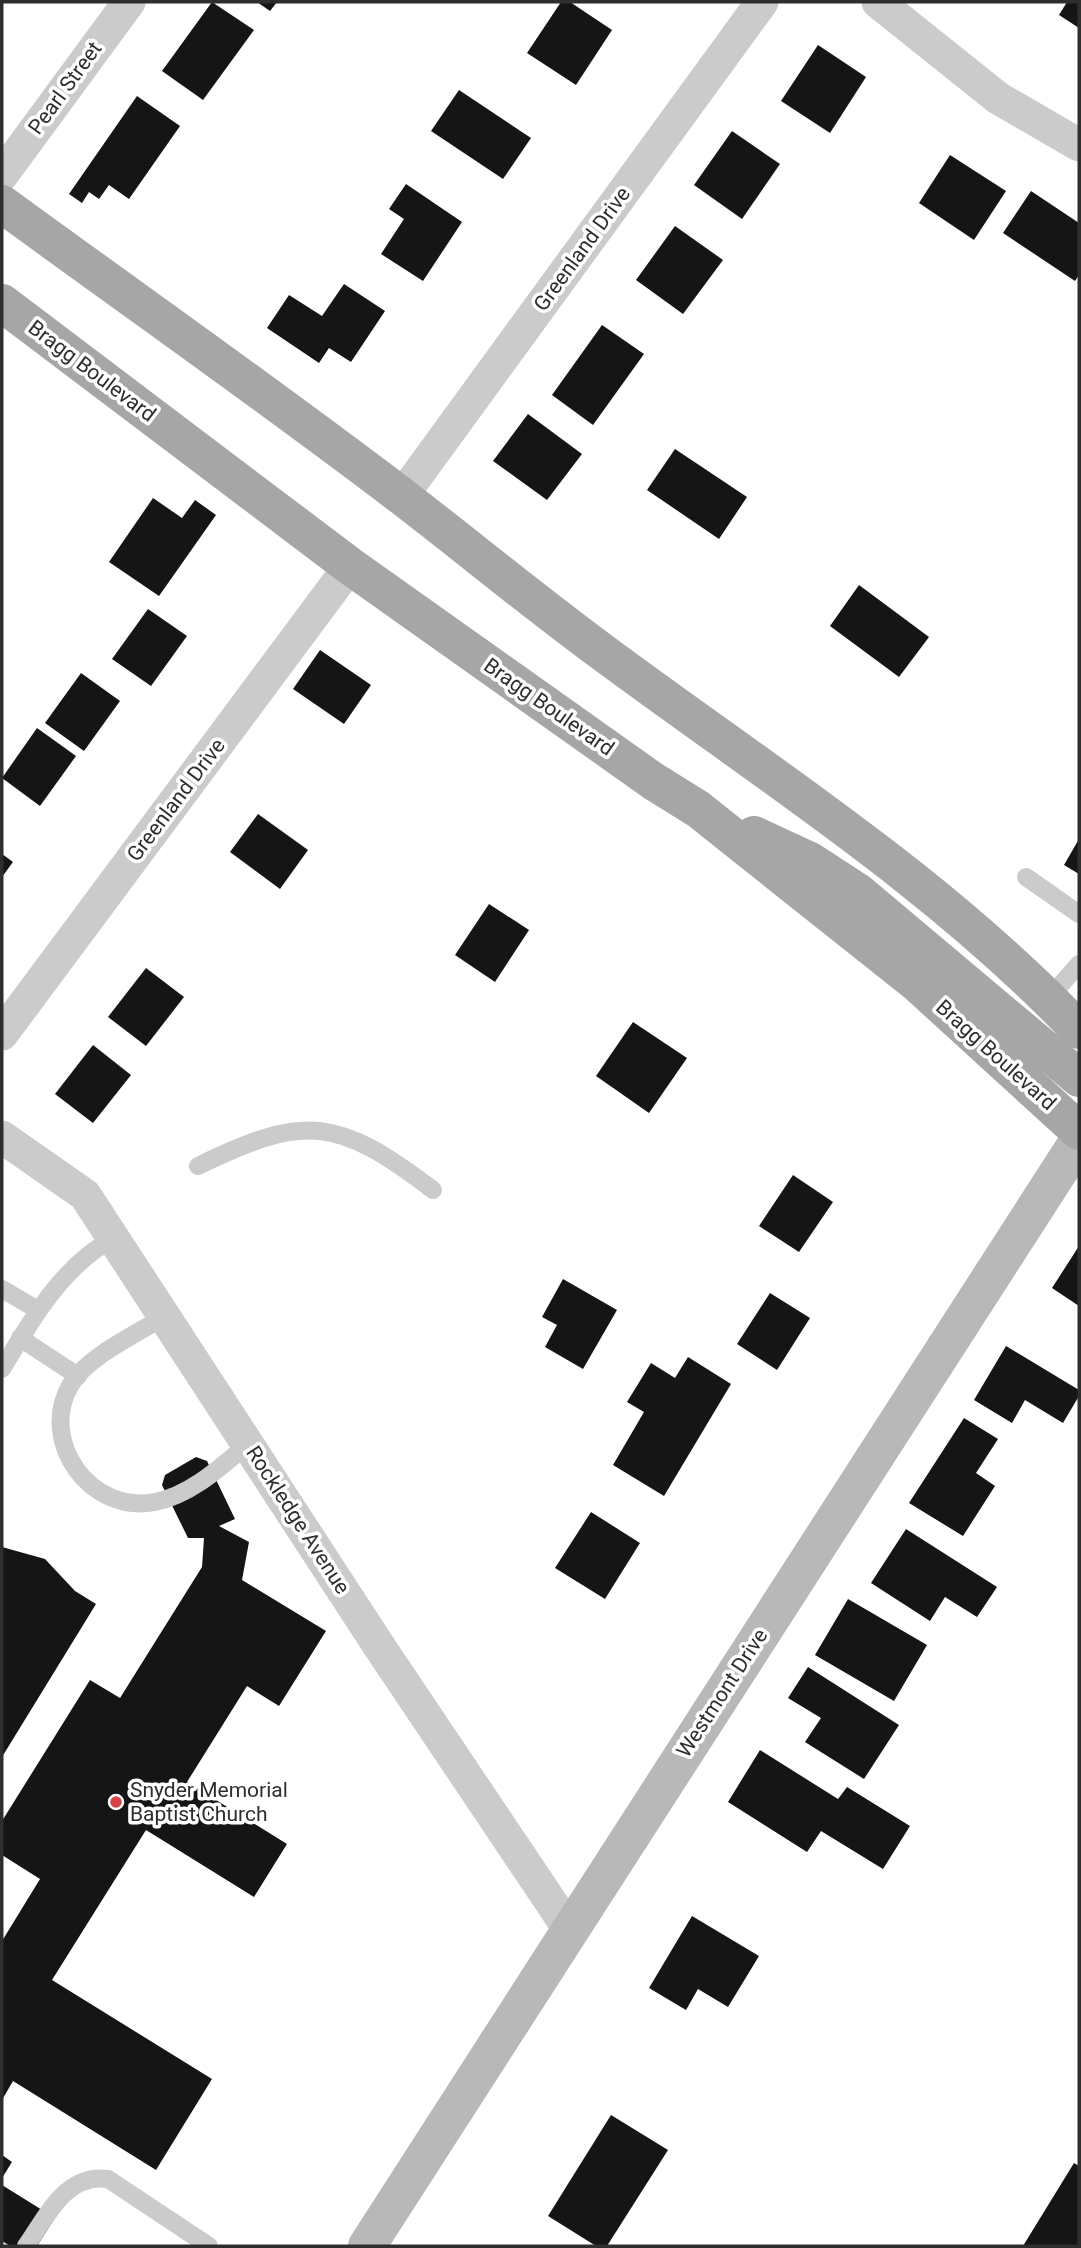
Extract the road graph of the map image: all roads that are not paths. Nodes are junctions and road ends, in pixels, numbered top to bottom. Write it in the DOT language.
graph roads {
  1 [pos="129,2"];
  2 [pos="762,2"];
  3 [pos="878,2"];
  4 [pos="1079,145"];
  5 [pos="2,175"];
  6 [pos="2,204"];
  7 [pos="2,303"];
  8 [pos="402,496"];
  9 [pos="350,566"];
  10 [pos="698,809"];
  11 [pos="1027,877"];
  12 [pos="1079,914"];
  13 [pos="1079,964"];
  14 [pos="1049,998"];
  15 [pos="1079,1030"];
  16 [pos="2,1034"];
  17 [pos="1079,1078"];
  18 [pos="1079,1131"];
  19 [pos="2,1137"];
  20 [pos="1079,1140"];
  21 [pos="198,1166"];
  22 [pos="433,1190"];
  23 [pos="114,1238"];
  24 [pos="2,1289"];
  25 [pos="38,1310"];
  26 [pos="165,1316"];
  27 [pos="20,1338"];
  28 [pos="2,1369"];
  29 [pos="78,1376"];
  30 [pos="248,1443"];
  31 [pos="569,1929"];
  32 [pos="26,2246"];
  33 [pos="209,2246"];
  34 [pos="367,2246"];
  1 -- 5 [label="street, Pearl Street"];
  2 -- 8 [label="street, Greenland Drive"];
  3 -- 4 [label="street"];
  6 -- 8 [label="main road"];
  7 -- 9 [label="main road, Bragg Boulevard"];
  8 -- 14 [label="main road"];
  9 -- 10 [label="main road, Bragg Boulevard"];
  9 -- 16 [label="street, Greenland Drive"];
  10 -- 17 [label="main road"];
  10 -- 18 [label="main road, Bragg Boulevard"];
  11 -- 12 [label="lane"];
  13 -- 14 [label="lane"];
  14 -- 15 [label="main road"];
  19 -- 23 [label="street, Rockledge Avenue"];
  20 -- 31 [label="street, Westmont Drive"];
  21 -- 22 [label="lane"];
  23 -- 25 [label="lane"];
  23 -- 26 [label="street, Rockledge Avenue"];
  24 -- 25 [label="lane"];
  25 -- 27 [label="lane"];
  26 -- 29 [label="lane"];
  26 -- 30 [label="street, Rockledge Avenue"];
  27 -- 28 [label="lane"];
  27 -- 29 [label="lane"];
  29 -- 30 [label="lane"];
  30 -- 31 [label="street, Rockledge Avenue"];
  31 -- 34 [label="street, Westmont Drive"];
  32 -- 33 [label="lane"];
}
